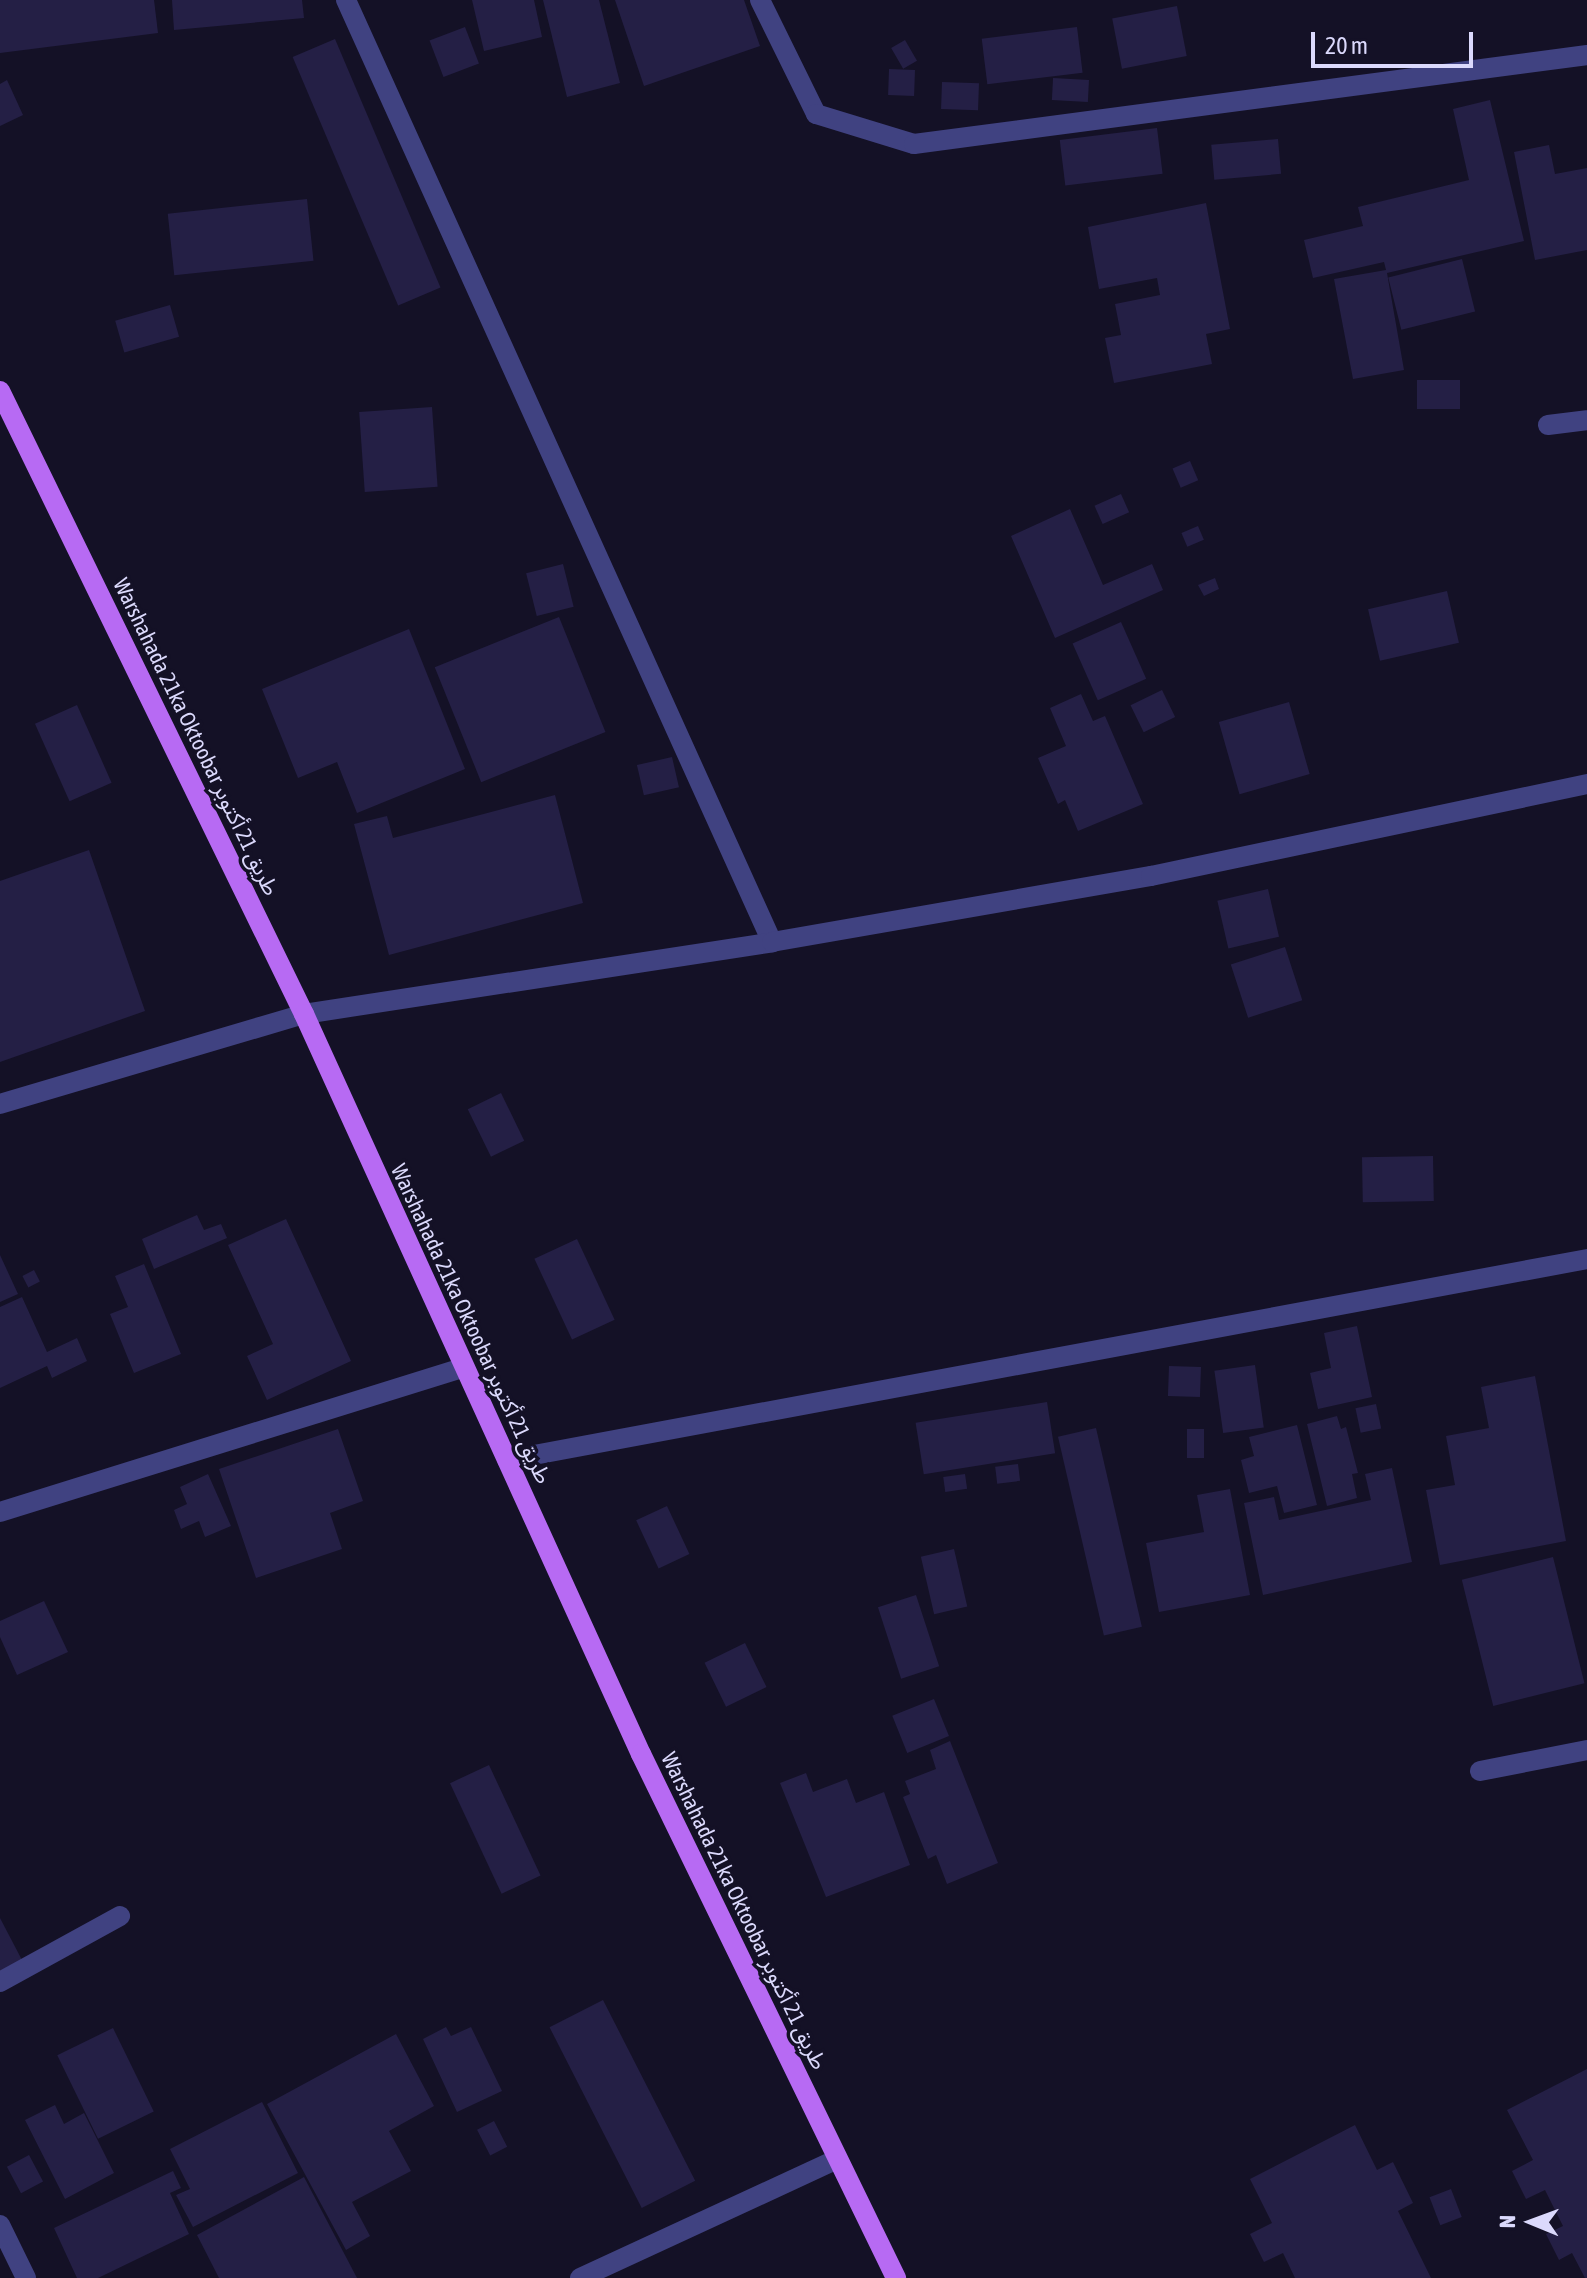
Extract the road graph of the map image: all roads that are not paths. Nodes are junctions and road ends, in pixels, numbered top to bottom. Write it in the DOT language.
graph roads {
  1 [pos="346,0"];
  2 [pos="760,0"];
  3 [pos="1587,55"];
  4 [pos="0,391"];
  5 [pos="1587,420"];
  6 [pos="1548,425"];
  7 [pos="1587,784"];
  8 [pos="772,942"];
  9 [pos="304,1014"];
  10 [pos="0,1104"];
  11 [pos="1587,1259"];
  12 [pos="462,1368"];
  13 [pos="507,1460"];
  14 [pos="0,1512"];
  15 [pos="1587,1750"];
  16 [pos="1480,1771"];
  17 [pos="120,1916"];
  18 [pos="0,1982"];
  19 [pos="837,2159"];
  20 [pos="0,2225"];
  21 [pos="26,2278"];
  22 [pos="580,2278"];
  23 [pos="598,2278"];
  24 [pos="896,2278"];
  1 -- 8 [label="street"];
  2 -- 3 [label="street"];
  4 -- 9 [label="main road, Warshahada 21ka Oktoobar طريق 21 أكتوبر"];
  5 -- 6 [label="street"];
  7 -- 8 [label="street"];
  8 -- 9 [label="street"];
  9 -- 10 [label="street"];
  9 -- 12 [label="main road, Warshahada 21ka Oktoobar طريق 21 أكتوبر"];
  11 -- 13 [label="street"];
  12 -- 13 [label="main road, Warshahada 21ka Oktoobar طريق 21 أكتوبر"];
  12 -- 14 [label="street"];
  13 -- 19 [label="main road, Warshahada 21ka Oktoobar طريق 21 أكتوبر"];
  15 -- 16 [label="street"];
  17 -- 18 [label="street"];
  19 -- 22 [label="street"];
  19 -- 23 [label="street"];
  19 -- 24 [label="main road, Warshahada 21ka Oktoobar طريق 21 أكتوبر"];
  20 -- 21 [label="street"];
}
